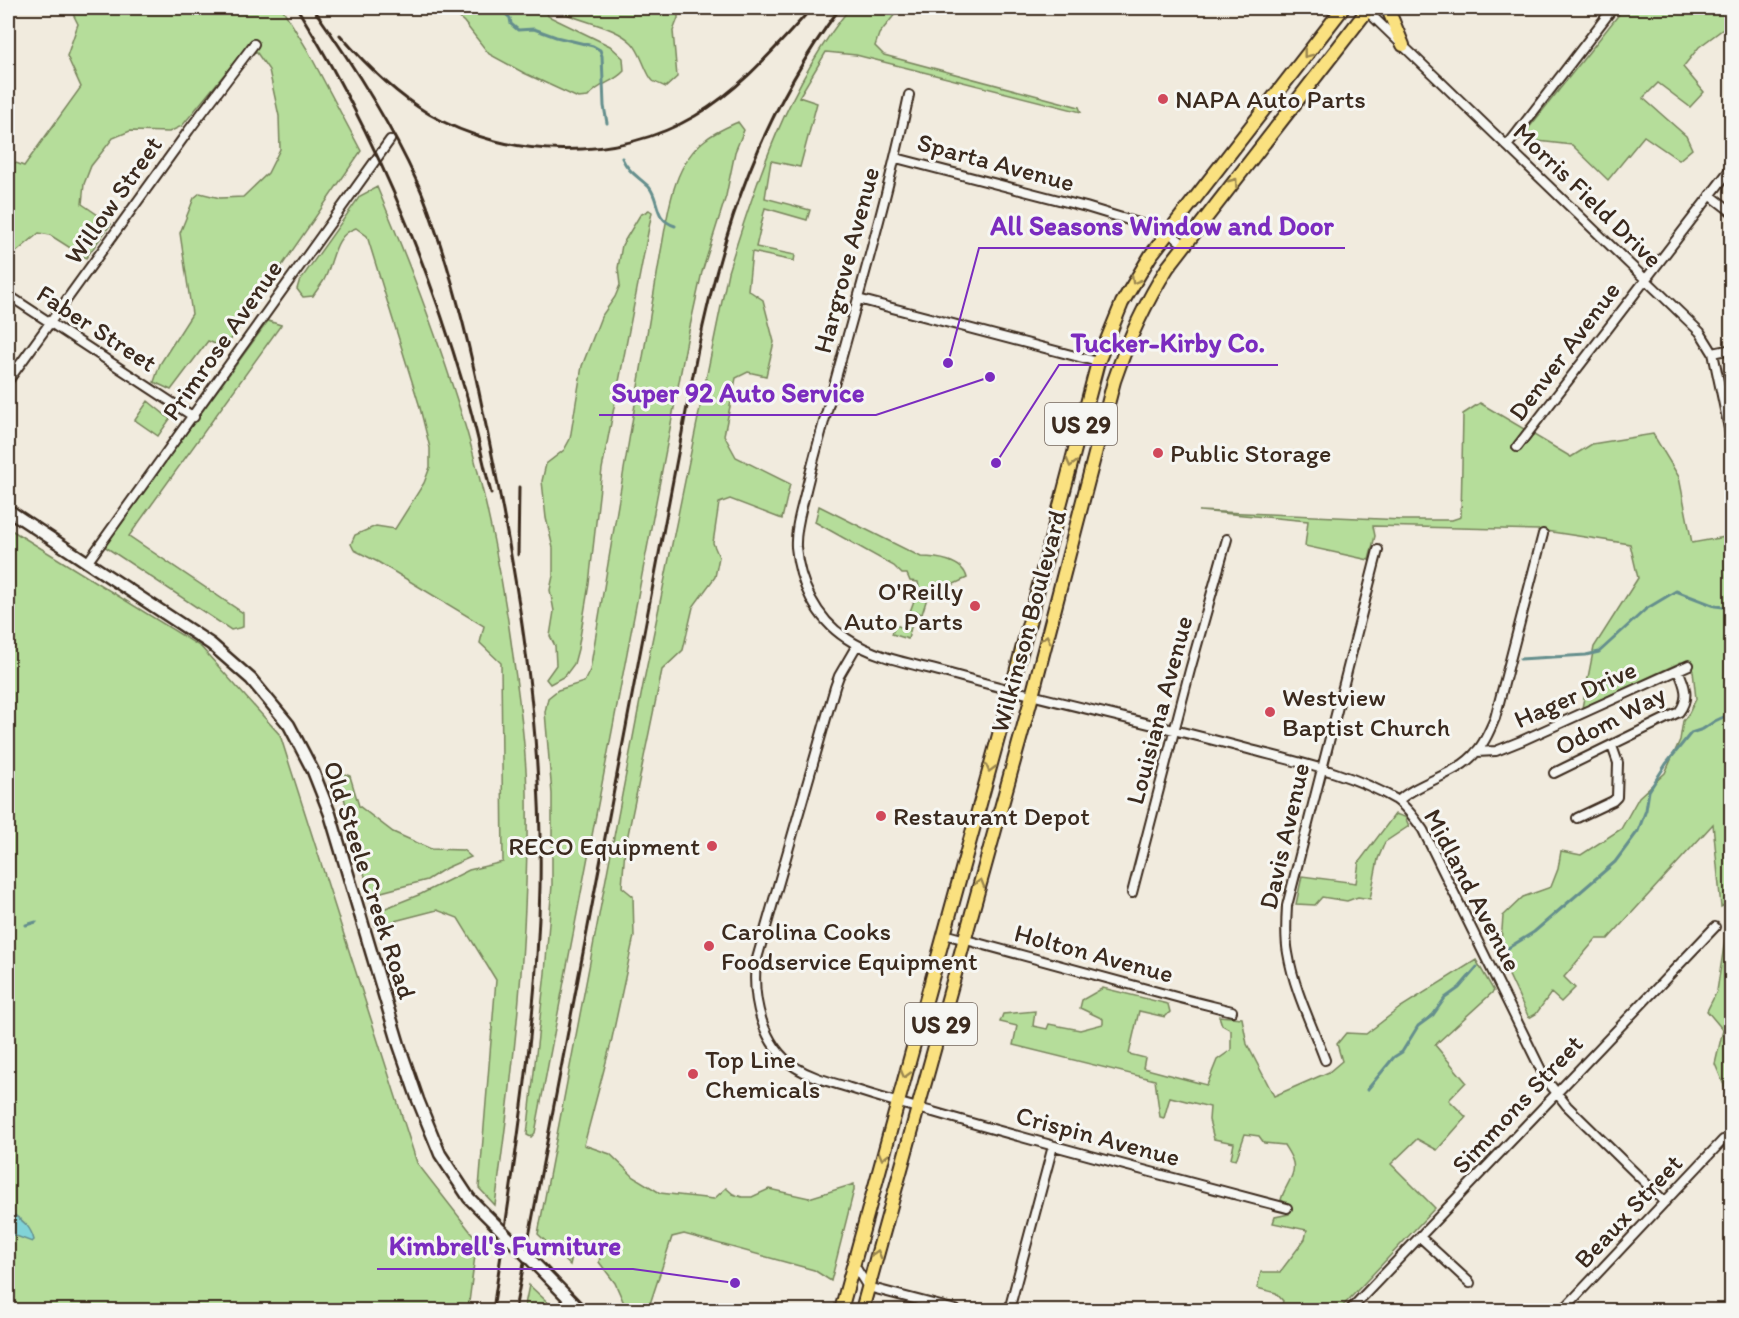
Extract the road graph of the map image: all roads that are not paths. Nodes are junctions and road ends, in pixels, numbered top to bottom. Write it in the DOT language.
graph roads {
  1 [pos="1342,8"];
  2 [pos="1367,8"];
  3 [pos="1390,8"];
  4 [pos="1613,8"];
  5 [pos="254,44"];
  6 [pos="1403,45"];
  7 [pos="909,95"];
  8 [pos="390,140"];
  9 [pos="1507,146"];
  10 [pos="896,158"];
  11 [pos="1731,167"];
  12 [pos="1710,195"];
  13 [pos="1731,212"];
  14 [pos="1168,232"];
  15 [pos="1185,245"];
  16 [pos="1646,279"];
  17 [pos="8,295"];
  18 [pos="858,299"];
  19 [pos="50,323"];
  20 [pos="1731,349"];
  21 [pos="1713,353"];
  22 [pos="1098,362"];
  23 [pos="8,381"];
  24 [pos="194,417"];
  25 [pos="1731,443"];
  26 [pos="1518,447"];
  27 [pos="8,510"];
  28 [pos="1543,534"];
  29 [pos="1227,538"];
  30 [pos="1378,550"];
  31 [pos="87,563"];
  32 [pos="856,645"];
  33 [pos="1689,665"];
  34 [pos="1678,670"];
  35 [pos="1011,691"];
  36 [pos="1032,696"];
  37 [pos="1174,730"];
  38 [pos="1612,746"];
  39 [pos="1476,752"];
  40 [pos="1322,770"];
  41 [pos="1554,773"];
  42 [pos="1398,801"];
  43 [pos="1577,818"];
  44 [pos="1132,893"];
  45 [pos="1715,927"];
  46 [pos="944,934"];
  47 [pos="964,940"];
  48 [pos="1232,1011"];
  49 [pos="1325,1060"];
  50 [pos="1557,1093"];
  51 [pos="897,1103"];
  52 [pos="917,1108"];
  53 [pos="1723,1140"];
  54 [pos="1053,1146"];
  55 [pos="1665,1202"];
  56 [pos="1287,1208"];
  57 [pos="1420,1237"];
  58 [pos="854,1265"];
  59 [pos="1470,1283"];
  60 [pos="868,1287"];
  61 [pos="580,1311"];
  62 [pos="841,1311"];
  63 [pos="862,1311"];
  64 [pos="956,1311"];
  65 [pos="1009,1311"];
  66 [pos="1350,1311"];
  67 [pos="1563,1311"];
  1 -- 14 [label="main road, Wilkinson Boulevard / US 29, one-way"];
  2 -- 6 [label="street, Morris Field Drive"];
  15 -- 2 [label="main road, Wilkinson Boulevard / US 29, one-way"];
  3 -- 6 [label="main road"];
  4 -- 9 [label="street"];
  5 -- 19 [label="street, Willow Street"];
  6 -- 9 [label="street, Morris Field Drive"];
  7 -- 10 [label="street, Hargrove Avenue"];
  8 -- 24 [label="street, Primrose Avenue"];
  9 -- 16 [label="street, Morris Field Drive"];
  10 -- 14 [label="street, Sparta Avenue"];
  10 -- 18 [label="street, Hargrove Avenue"];
  11 -- 12 [label="street, Denver Avenue"];
  12 -- 13 [label="street"];
  12 -- 16 [label="street, Denver Avenue"];
  14 -- 15 [label="street, Sparta Avenue"];
  14 -- 22 [label="main road, Wilkinson Boulevard / US 29, one-way"];
  36 -- 15 [label="main road, Wilkinson Boulevard / US 29, one-way"];
  16 -- 21 [label="street, Morris Field Drive"];
  16 -- 26 [label="street, Denver Avenue"];
  17 -- 19 [label="street, Faber Street"];
  18 -- 22 [label="street"];
  18 -- 32 [label="street, Hargrove Avenue"];
  19 -- 23 [label="street, Willow Street"];
  19 -- 24 [label="street, Faber Street"];
  20 -- 21 [label="street"];
  21 -- 25 [label="street, Morris Field Drive"];
  22 -- 35 [label="main road, Wilkinson Boulevard / US 29, one-way"];
  24 -- 31 [label="street, Primrose Avenue"];
  27 -- 31 [label="main road, Old Steele Creek Road"];
  28 -- 39 [label="street"];
  29 -- 37 [label="street, Louisiana Avenue"];
  30 -- 40 [label="street, Davis Avenue"];
  31 -- 61 [label="main road, Old Steele Creek Road, bridge"];
  32 -- 35 [label="street, Hargrove Avenue"];
  32 -- 51 [label="street, Crispin Avenue"];
  33 -- 34 [label="street, Hager Drive"];
  34 -- 38 [label="street, Odom Way"];
  34 -- 39 [label="street, Hager Drive"];
  35 -- 36 [label="street, Midland Avenue"];
  35 -- 46 [label="main road, Wilkinson Boulevard / US 29, one-way"];
  36 -- 37 [label="street, Midland Avenue"];
  47 -- 36 [label="main road, Wilkinson Boulevard / US 29, one-way"];
  37 -- 40 [label="street, Midland Avenue"];
  37 -- 44 [label="street, Louisiana Avenue"];
  38 -- 41 [label="street, Odom Way"];
  38 -- 43 [label="street"];
  39 -- 42 [label="street"];
  40 -- 42 [label="street, Midland Avenue"];
  40 -- 49 [label="street, Davis Avenue"];
  42 -- 50 [label="street, Midland Avenue"];
  45 -- 50 [label="street, Simmons Street"];
  46 -- 47 [label="street, Holton Avenue"];
  46 -- 51 [label="main road, Wilkinson Boulevard / US 29, one-way"];
  47 -- 48 [label="street, Holton Avenue"];
  47 -- 52 [label="main road, Wilkinson Boulevard / US 29"];
  50 -- 55 [label="street, Midland Avenue"];
  50 -- 57 [label="street, Simmons Street"];
  51 -- 52 [label="street, Crispin Avenue"];
  51 -- 58 [label="main road, Wilkinson Boulevard / US 29, one-way"];
  52 -- 54 [label="street, Crispin Avenue"];
  60 -- 52 [label="main road, Wilkinson Boulevard / US 29, one-way"];
  53 -- 55 [label="street, Beaux Street"];
  54 -- 56 [label="street, Crispin Avenue"];
  54 -- 65 [label="street"];
  55 -- 67 [label="street, Beaux Street"];
  57 -- 59 [label="street"];
  57 -- 66 [label="street, Simmons Street"];
  58 -- 60 [label="street"];
  58 -- 62 [label="main road, Wilkinson Boulevard / US 29"];
  60 -- 63 [label="main road, Wilkinson Boulevard / US 29"];
  60 -- 64 [label="street"];
}
